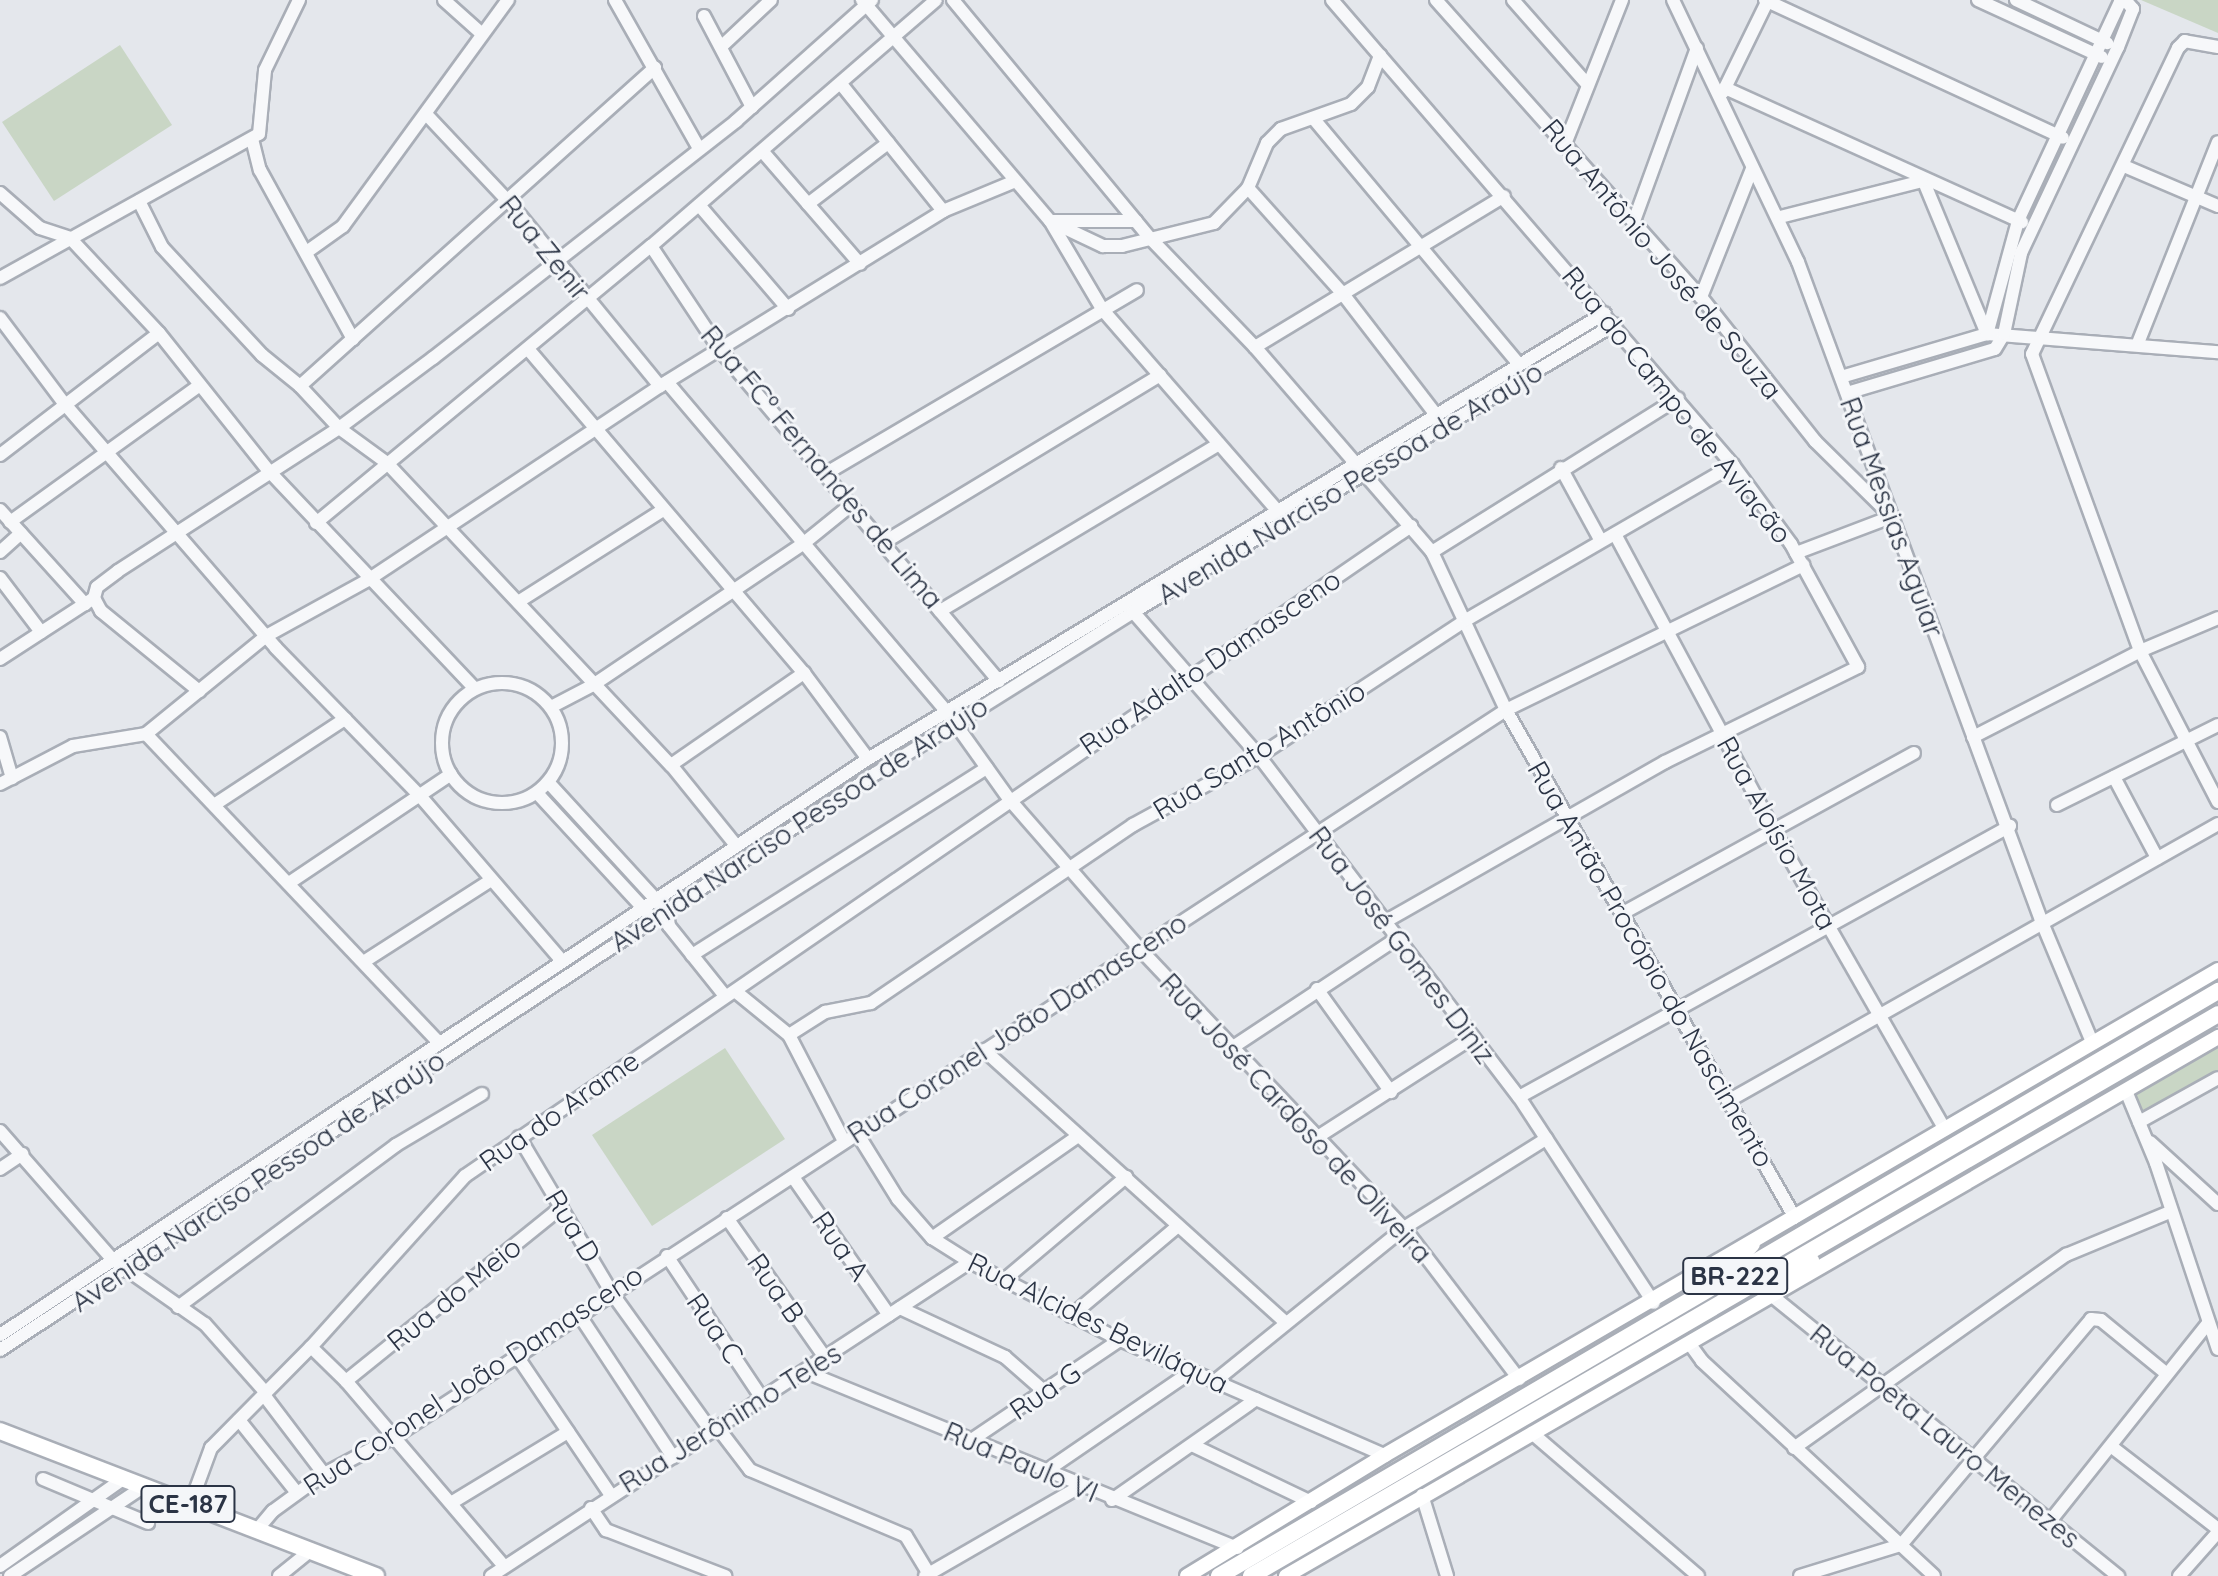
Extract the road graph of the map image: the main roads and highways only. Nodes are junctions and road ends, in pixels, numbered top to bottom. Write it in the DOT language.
graph roads {
  1 [pos="2218,970"];
  2 [pos="2218,991"];
  3 [pos="2218,1014"];
  4 [pos="2218,1037"];
  5 [pos="1829,1243"];
  6 [pos="1752,1244"];
  7 [pos="1786,1285"];
  8 [pos="1708,1292"];
  9 [pos="0,1431"];
  10 [pos="1244,1553"];
  11 [pos="376,1576"];
  12 [pos="1187,1576"];
  13 [pos="1219,1576"];
  14 [pos="1251,1576"];
  15 [pos="1286,1576"];
  1 -- 6 [label="main road"];
  2 -- 8 [label="highway, BR-222"];
  3 -- 5 [label="highway, BR-222"];
  4 -- 7 [label="main road, BR-222"];
  5 -- 7 [label="highway"];
  5 -- 14 [label="highway, BR-222"];
  6 -- 8 [label="highway"];
  6 -- 10 [label="main road"];
  7 -- 15 [label="main road, BR-222"];
  8 -- 10 [label="highway, BR-222"];
  9 -- 11 [label="highway, CE-187"];
  10 -- 12 [label="main road"];
  10 -- 13 [label="highway, BR-222"];
}
